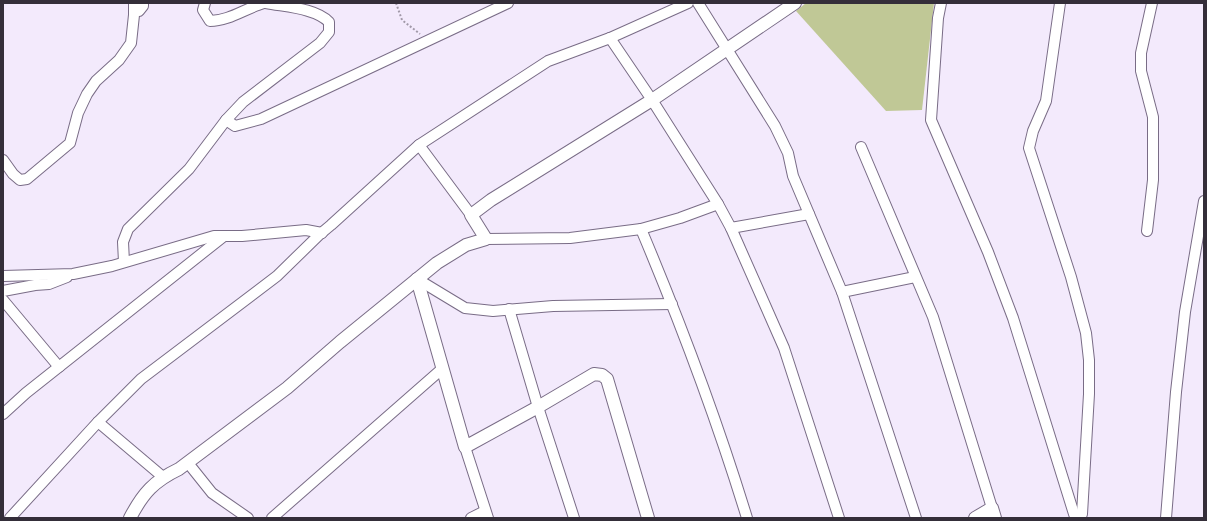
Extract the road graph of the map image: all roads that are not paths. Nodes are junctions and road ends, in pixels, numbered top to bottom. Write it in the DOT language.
graph roads {
  1 [pos="144,3"];
  2 [pos="205,3"];
  3 [pos="265,3"];
  4 [pos="508,3"];
  5 [pos="688,3"];
  6 [pos="698,3"];
  7 [pos="795,3"];
  8 [pos="941,3"];
  9 [pos="1060,3"];
  10 [pos="1152,3"];
  11 [pos="134,6"];
  12 [pos="610,38"];
  13 [pos="727,49"];
  14 [pos="652,100"];
  15 [pos="226,120"];
  16 [pos="419,145"];
  17 [pos="861,146"];
  18 [pos="3,160"];
  19 [pos="1204,202"];
  20 [pos="718,204"];
  21 [pos="809,214"];
  22 [pos="471,215"];
  23 [pos="731,228"];
  24 [pos="641,229"];
  25 [pos="1147,230"];
  26 [pos="322,233"];
  27 [pos="224,236"];
  28 [pos="486,239"];
  29 [pos="124,262"];
  30 [pos="73,274"];
  31 [pos="3,276"];
  32 [pos="915,277"];
  33 [pos="417,279"];
  34 [pos="3,290"];
  35 [pos="842,292"];
  36 [pos="3,300"];
  37 [pos="672,304"];
  38 [pos="509,309"];
  39 [pos="59,367"];
  40 [pos="443,368"];
  41 [pos="538,407"];
  42 [pos="3,414"];
  43 [pos="98,422"];
  44 [pos="465,447"];
  45 [pos="188,463"];
  46 [pos="163,477"];
  47 [pos="994,513"];
  48 [pos="487,514"];
  49 [pos="10,518"];
  50 [pos="130,518"];
  51 [pos="248,518"];
  52 [pos="272,518"];
  53 [pos="471,518"];
  54 [pos="574,518"];
  55 [pos="648,518"];
  56 [pos="747,518"];
  57 [pos="839,518"];
  58 [pos="916,518"];
  59 [pos="975,518"];
  60 [pos="1076,518"];
  61 [pos="1080,518"];
  62 [pos="1166,518"];
  1 -- 11 [label="street"];
  2 -- 3 [label="street"];
  3 -- 15 [label="street"];
  4 -- 15 [label="street"];
  5 -- 12 [label="street"];
  6 -- 13 [label="street"];
  7 -- 13 [label="street"];
  8 -- 60 [label="street"];
  9 -- 61 [label="street"];
  10 -- 25 [label="street"];
  11 -- 18 [label="street"];
  12 -- 14 [label="street"];
  12 -- 16 [label="street"];
  13 -- 14 [label="street"];
  13 -- 21 [label="street"];
  14 -- 20 [label="street"];
  14 -- 22 [label="street"];
  15 -- 29 [label="street"];
  16 -- 22 [label="street"];
  16 -- 26 [label="street"];
  17 -- 32 [label="street"];
  19 -- 62 [label="street"];
  20 -- 23 [label="street"];
  20 -- 24 [label="street"];
  21 -- 23 [label="street"];
  21 -- 35 [label="street"];
  22 -- 28 [label="street"];
  23 -- 57 [label="street"];
  24 -- 28 [label="street"];
  24 -- 37 [label="street"];
  26 -- 27 [label="street"];
  26 -- 43 [label="street"];
  27 -- 29 [label="street"];
  27 -- 39 [label="street"];
  28 -- 33 [label="street"];
  29 -- 30 [label="street"];
  30 -- 31 [label="street"];
  30 -- 34 [label="street"];
  32 -- 35 [label="street"];
  32 -- 47 [label="street"];
  33 -- 38 [label="street"];
  33 -- 40 [label="street"];
  33 -- 45 [label="street"];
  35 -- 58 [label="street"];
  36 -- 39 [label="street"];
  37 -- 38 [label="street"];
  37 -- 56 [label="street"];
  38 -- 41 [label="street"];
  39 -- 42 [label="street"];
  40 -- 44 [label="street"];
  40 -- 52 [label="street"];
  41 -- 44 [label="street"];
  41 -- 54 [label="street"];
  41 -- 55 [label="street"];
  43 -- 46 [label="street"];
  43 -- 49 [label="street"];
  44 -- 48 [label="street"];
  45 -- 46 [label="street"];
  45 -- 51 [label="street"];
  46 -- 50 [label="street"];
  47 -- 59 [label="street"];
  48 -- 53 [label="street"];
}
